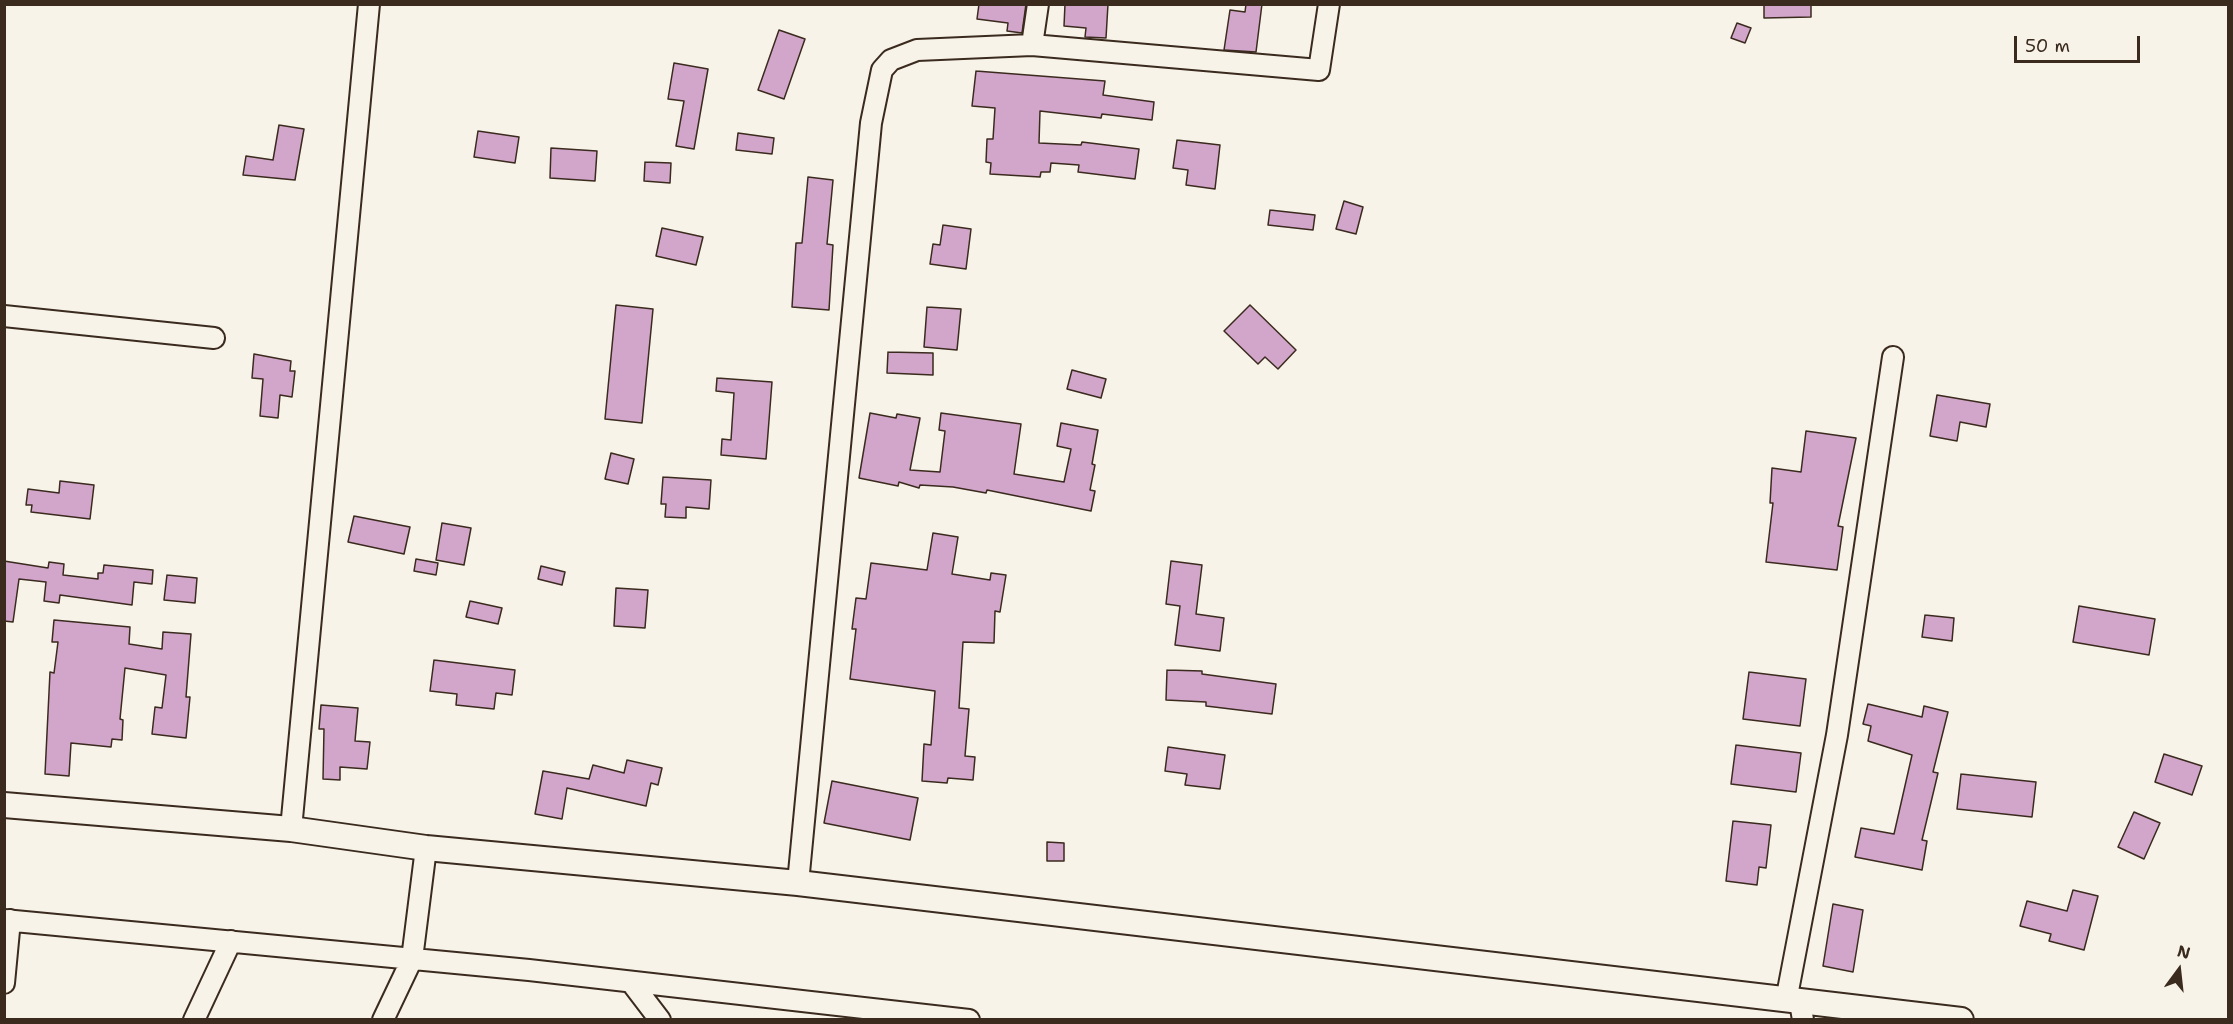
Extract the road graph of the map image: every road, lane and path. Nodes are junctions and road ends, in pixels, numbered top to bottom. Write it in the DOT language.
graph roads {
  1 [pos="369,4"];
  2 [pos="1038,4"];
  3 [pos="1329,4"];
  4 [pos="1032,45"];
  5 [pos="4,316"];
  6 [pos="214,338"];
  7 [pos="1893,357"];
  8 [pos="4,805"];
  9 [pos="291,829"];
  10 [pos="426,848"];
  11 [pos="798,883"];
  12 [pos="7,920"];
  13 [pos="231,941"];
  14 [pos="412,959"];
  15 [pos="631,982"];
  16 [pos="4,983"];
  17 [pos="1796,1008"];
  18 [pos="960,1019"];
  19 [pos="194,1020"];
  20 [pos="383,1020"];
  21 [pos="660,1020"];
  22 [pos="1961,1020"];
  1 -- 9 [label="street"];
  2 -- 4 [label="street"];
  3 -- 4 [label="street"];
  4 -- 11 [label="street"];
  5 -- 6 [label="street"];
  7 -- 17 [label="street"];
  8 -- 9 [label="street"];
  9 -- 10 [label="street"];
  10 -- 11 [label="street"];
  10 -- 14 [label="street"];
  11 -- 17 [label="street"];
  12 -- 13 [label="street"];
  12 -- 16 [label="street"];
  13 -- 14 [label="street"];
  13 -- 19 [label="street"];
  14 -- 15 [label="street"];
  14 -- 20 [label="street"];
  15 -- 18 [label="street"];
  15 -- 21 [label="street"];
  17 -- 22 [label="street"];
}
